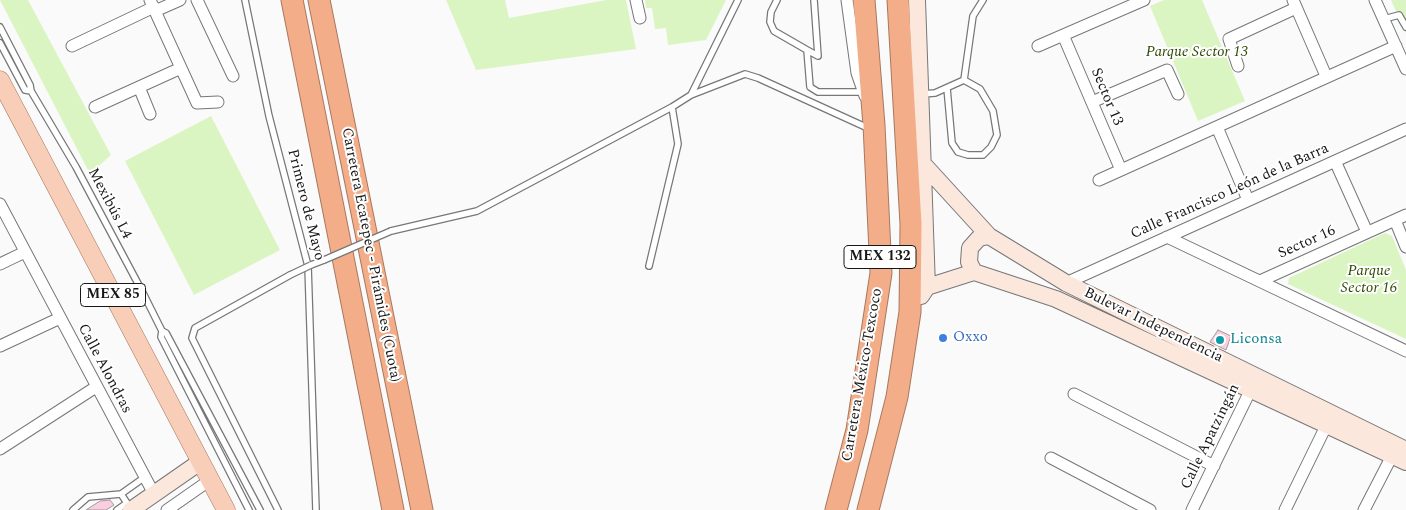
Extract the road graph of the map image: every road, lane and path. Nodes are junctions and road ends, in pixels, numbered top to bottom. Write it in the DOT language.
graph roads {
  1 [pos="180,0"];
  2 [pos="197,0"];
  3 [pos="245,0"];
  4 [pos="292,0"];
  5 [pos="319,0"];
  6 [pos="636,0"];
  7 [pos="738,0"];
  8 [pos="777,0"];
  9 [pos="814,0"];
  10 [pos="847,0"];
  11 [pos="864,0"];
  12 [pos="898,0"];
  13 [pos="918,0"];
  14 [pos="983,0"];
  15 [pos="1144,0"];
  16 [pos="1375,0"];
  17 [pos="1294,4"];
  18 [pos="153,6"];
  19 [pos="640,18"];
  20 [pos="1384,19"];
  21 [pos="0,27"];
  22 [pos="1406,27"];
  23 [pos="1063,35"];
  24 [pos="0,43"];
  25 [pos="72,46"];
  26 [pos="1038,46"];
  27 [pos="1396,46"];
  28 [pos="807,50"];
  29 [pos="1238,66"];
  30 [pos="181,68"];
  31 [pos="1406,69"];
  32 [pos="233,76"];
  33 [pos="1326,76"];
  34 [pos="0,80"];
  35 [pos="964,80"];
  36 [pos="139,87"];
  37 [pos="947,88"];
  38 [pos="31,91"];
  39 [pos="867,92"];
  40 [pos="922,94"];
  41 [pos="1178,94"];
  42 [pos="691,95"];
  43 [pos="218,102"];
  44 [pos="1092,102"];
  45 [pos="95,107"];
  46 [pos="672,107"];
  47 [pos="150,114"];
  48 [pos="1217,127"];
  49 [pos="874,128"];
  50 [pos="1406,129"];
  51 [pos="1335,161"];
  52 [pos="925,166"];
  53 [pos="1121,170"];
  54 [pos="1099,180"];
  55 [pos="1248,200"];
  56 [pos="0,204"];
  57 [pos="1400,217"];
  58 [pos="1367,232"];
  59 [pos="989,236"];
  60 [pos="1167,237"];
  61 [pos="1406,247"];
  62 [pos="25,252"];
  63 [pos="0,264"];
  64 [pos="649,266"];
  65 [pos="974,272"];
  66 [pos="1260,281"];
  67 [pos="1066,283"];
  68 [pos="927,287"];
  69 [pos="910,312"];
  70 [pos="60,318"];
  71 [pos="162,331"];
  72 [pos="0,346"];
  73 [pos="1406,351"];
  74 [pos="1254,383"];
  75 [pos="96,387"];
  76 [pos="1074,394"];
  77 [pos="1330,420"];
  78 [pos="0,449"];
  79 [pos="1400,454"];
  80 [pos="1050,458"];
  81 [pos="200,462"];
  82 [pos="1214,466"];
  83 [pos="145,477"];
  84 [pos="210,480"];
  85 [pos="121,494"];
  86 [pos="154,494"];
  87 [pos="130,508"];
  88 [pos="73,510"];
  89 [pos="117,510"];
  90 [pos="167,510"];
  91 [pos="226,510"];
  92 [pos="249,510"];
  93 [pos="260,510"];
  94 [pos="278,510"];
  95 [pos="316,510"];
  96 [pos="393,510"];
  97 [pos="422,510"];
  98 [pos="836,510"];
  99 [pos="868,510"];
  100 [pos="1150,510"];
  101 [pos="1192,510"];
  102 [pos="1285,510"];
  103 [pos="1364,510"];
  1 -- 18 [label="street"];
  2 -- 32 [label="street"];
  3 -- 95 [label="lane, Primero de Mayo"];
  4 -- 96 [label="highway, Carretera Ecatepec - Pirámides (Cuota)"];
  5 -- 97 [label="highway, Carretera Ecatepec - Pirámides (Cuota)"];
  6 -- 19 [label="street"];
  7 -- 42 [label="lane"];
  8 -- 28 [label="lane"];
  9 -- 28 [label="lane"];
  10 -- 39 [label="street"];
  11 -- 39 [label="highway, Carretera México-Texcoco / MEX 132"];
  12 -- 69 [label="highway, MEX 132"];
  13 -- 40 [label="street"];
  14 -- 35 [label="lane"];
  15 -- 23 [label="street"];
  16 -- 20 [label="street"];
  17 -- 29 [label="street"];
  17 -- 33 [label="street"];
  18 -- 25 [label="street"];
  18 -- 30 [label="street"];
  20 -- 22 [label="lane"];
  20 -- 27 [label="street"];
  21 -- 38 [label="lane, Mexibús L4"];
  23 -- 26 [label="street"];
  23 -- 44 [label="street, Sector 13"];
  24 -- 38 [label="lane, Mexibús L4"];
  27 -- 31 [label="street"];
  27 -- 33 [label="street"];
  28 -- 39 [label="lane"];
  30 -- 36 [label="street"];
  30 -- 43 [label="street"];
  33 -- 48 [label="street"];
  34 -- 81 [label="main road, MEX 85"];
  35 -- 37 [label="lane"];
  35 -- 37 [label="lane"];
  36 -- 45 [label="street"];
  36 -- 47 [label="street"];
  37 -- 40 [label="lane"];
  38 -- 71 [label="lane, Mexibús L4"];
  39 -- 49 [label="highway, Carretera México-Texcoco / MEX 132"];
  40 -- 52 [label="street"];
  41 -- 44 [label="street"];
  42 -- 46 [label="lane"];
  42 -- 49 [label="lane"];
  44 -- 53 [label="street, Sector 13"];
  46 -- 64 [label="lane"];
  46 -- 94 [label="lane, bridge"];
  48 -- 53 [label="street"];
  48 -- 55 [label="street"];
  49 -- 98 [label="highway, Carretera México-Texcoco / MEX 132"];
  50 -- 51 [label="street, Calle Francisco León de la Barra"];
  51 -- 55 [label="street, Calle Francisco León de la Barra"];
  51 -- 58 [label="street"];
  52 -- 59 [label="street, Bulevar Independencia"];
  52 -- 68 [label="street"];
  53 -- 54 [label="street"];
  55 -- 60 [label="street, Calle Francisco León de la Barra"];
  56 -- 62 [label="street, Calle Alondras"];
  57 -- 58 [label="street, Sector 16"];
  57 -- 61 [label="street, Sector 16"];
  58 -- 66 [label="street, Sector 16"];
  59 -- 65 [label="street"];
  59 -- 67 [label="street, Bulevar Independencia"];
  60 -- 66 [label="street"];
  60 -- 67 [label="street, Calle Francisco León de la Barra"];
  62 -- 63 [label="street"];
  62 -- 70 [label="street, Calle Alondras"];
  65 -- 68 [label="street"];
  65 -- 74 [label="street, Bulevar Independencia"];
  66 -- 73 [label="street"];
  67 -- 74 [label="street, Bulevar Independencia"];
  68 -- 69 [label="street"];
  69 -- 99 [label="highway, MEX 132"];
  70 -- 72 [label="street"];
  70 -- 75 [label="street, Calle Alondras"];
  71 -- 92 [label="lane, Mexibús L4"];
  71 -- 93 [label="lane, Mexibús L4"];
  74 -- 77 [label="street, Bulevar Independencia"];
  74 -- 82 [label="street, Calle Apatzingán"];
  75 -- 78 [label="street"];
  75 -- 83 [label="street, Calle Alondras"];
  76 -- 82 [label="street"];
  77 -- 79 [label="street, Bulevar Independencia"];
  77 -- 102 [label="street"];
  79 -- 103 [label="street"];
  80 -- 100 [label="street"];
  81 -- 84 [label="main road, MEX 85"];
  81 -- 86 [label="street"];
  82 -- 101 [label="street, Calle Apatzingán"];
  83 -- 85 [label="lane"];
  83 -- 86 [label="street, Calle Alondras"];
  84 -- 90 [label="street"];
  84 -- 91 [label="main road, MEX 85"];
  85 -- 87 [label="lane"];
  85 -- 88 [label="lane"];
  86 -- 87 [label="street"];
  87 -- 89 [label="lane"];
}
